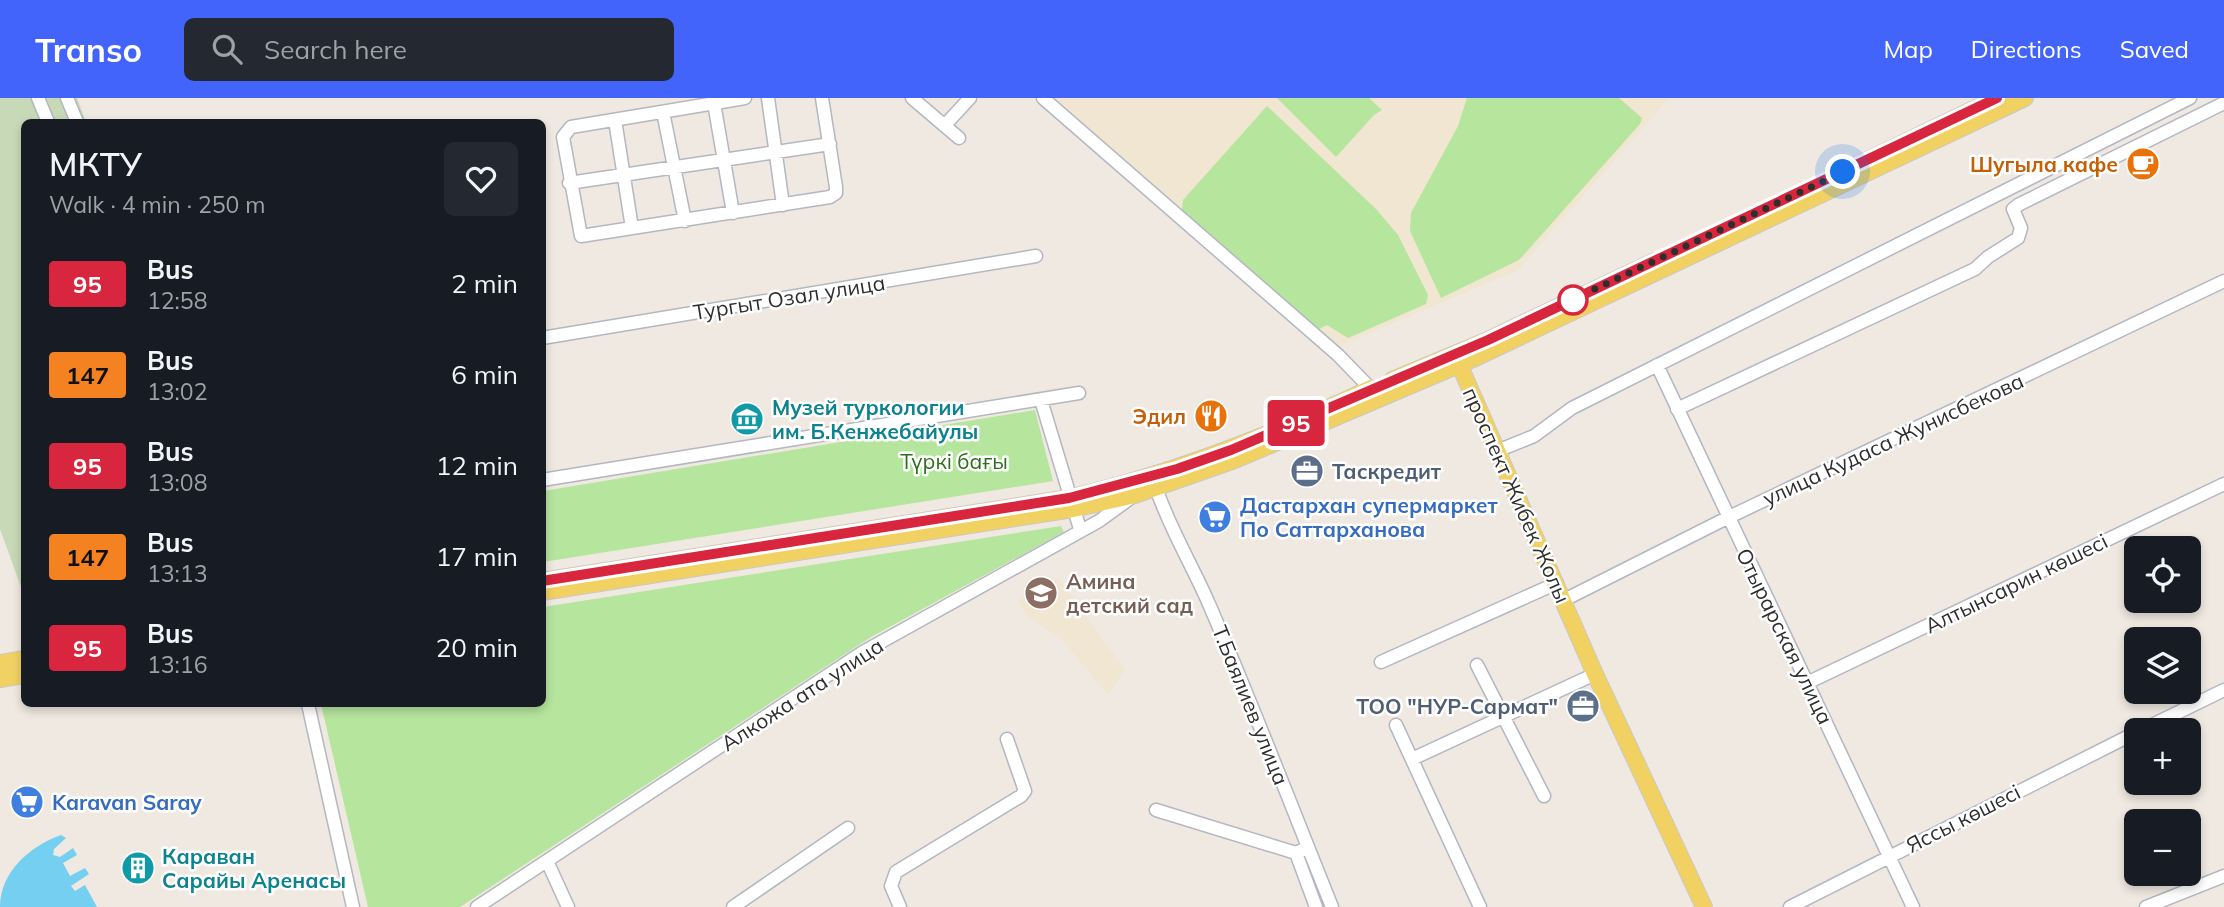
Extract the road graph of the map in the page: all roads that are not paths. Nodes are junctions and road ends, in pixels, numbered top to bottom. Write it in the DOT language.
graph roads {
  1 [pos="38,98"];
  2 [pos="67,98"];
  3 [pos="746,98"];
  4 [pos="768,98"];
  5 [pos="822,98"];
  6 [pos="912,98"];
  7 [pos="970,98"];
  8 [pos="1043,98"];
  9 [pos="1997,98"];
  10 [pos="2025,98"];
  11 [pos="2190,98"];
  12 [pos="714,103"];
  13 [pos="2224,103"];
  14 [pos="663,112"];
  15 [pos="47,119"];
  16 [pos="75,119"];
  17 [pos="615,120"];
  18 [pos="945,125"];
  19 [pos="959,138"];
  20 [pos="830,144"];
  21 [pos="776,152"];
  22 [pos="726,160"];
  23 [pos="674,168"];
  24 [pos="624,175"];
  25 [pos="569,183"];
  26 [pos="783,205"];
  27 [pos="733,213"];
  28 [pos="685,221"];
  29 [pos="632,228"];
  30 [pos="1036,256"];
  31 [pos="2224,281"];
  32 [pos="546,337"];
  33 [pos="1457,360"];
  34 [pos="1657,365"];
  35 [pos="1371,388"];
  36 [pos="1079,393"];
  37 [pos="1041,400"];
  38 [pos="1677,409"];
  39 [pos="1497,451"];
  40 [pos="546,479"];
  41 [pos="2224,484"];
  42 [pos="1156,488"];
  43 [pos="1135,495"];
  44 [pos="1071,503"];
  45 [pos="1727,518"];
  46 [pos="1080,530"];
  47 [pos="546,580"];
  48 [pos="1557,583"];
  49 [pos="546,591"];
  50 [pos="1564,600"];
  51 [pos="21,660"];
  52 [pos="1381,662"];
  53 [pos="0,663"];
  54 [pos="1477,666"];
  55 [pos="1595,674"];
  56 [pos="21,675"];
  57 [pos="0,678"];
  58 [pos="1809,682"];
  59 [pos="2224,690"];
  60 [pos="309,707"];
  61 [pos="1503,716"];
  62 [pos="2167,718"];
  63 [pos="1396,725"];
  64 [pos="2124,738"];
  65 [pos="1007,739"];
  66 [pos="1412,759"];
  67 [pos="1544,796"];
  68 [pos="1156,810"];
  69 [pos="848,828"];
  70 [pos="1302,850"];
  71 [pos="1889,856"];
  72 [pos="547,861"];
  73 [pos="2224,876"];
  74 [pos="1480,906"];
  75 [pos="353,907"];
  76 [pos="477,907"];
  77 [pos="568,907"];
  78 [pos="733,907"];
  79 [pos="900,907"];
  80 [pos="1316,907"];
  81 [pos="1332,907"];
  82 [pos="1704,907"];
  83 [pos="1790,907"];
  84 [pos="1913,907"];
  85 [pos="2146,907"];
  1 -- 15 [label="street"];
  2 -- 16 [label="street"];
  3 -- 12 [label="street"];
  4 -- 21 [label="street"];
  5 -- 20 [label="street"];
  6 -- 18 [label="street"];
  7 -- 18 [label="street"];
  8 -- 35 [label="street"];
  9 -- 33 [label="main road"];
  10 -- 33 [label="main road"];
  11 -- 34 [label="street"];
  12 -- 14 [label="street"];
  12 -- 22 [label="street"];
  13 -- 38 [label="street"];
  14 -- 17 [label="street"];
  14 -- 23 [label="street"];
  17 -- 24 [label="street"];
  17 -- 25 [label="street"];
  18 -- 19 [label="street"];
  20 -- 21 [label="street"];
  20 -- 26 [label="street"];
  21 -- 22 [label="street"];
  21 -- 26 [label="street"];
  22 -- 23 [label="street"];
  22 -- 27 [label="street"];
  23 -- 24 [label="street"];
  23 -- 28 [label="street"];
  24 -- 25 [label="street"];
  24 -- 29 [label="street"];
  25 -- 29 [label="street"];
  26 -- 27 [label="street"];
  27 -- 28 [label="street"];
  28 -- 29 [label="street"];
  30 -- 32 [label="street, Тургыт Озал улица"];
  31 -- 45 [label="street, улица Кудаса Жунисбекова"];
  33 -- 35 [label="main road"];
  33 -- 39 [label="main road, проспект Жибек Жолы"];
  33 -- 42 [label="main road"];
  34 -- 38 [label="street, Отырарская улица"];
  34 -- 39 [label="street"];
  35 -- 44 [label="main road"];
  36 -- 37 [label="street"];
  37 -- 40 [label="street"];
  37 -- 44 [label="street"];
  38 -- 45 [label="street, Отырарская улица"];
  39 -- 48 [label="main road, проспект Жибек Жолы"];
  41 -- 58 [label="street, Алтынсарин көшесі"];
  42 -- 43 [label="main road"];
  42 -- 70 [label="street, Т.Баялиев улица"];
  43 -- 44 [label="main road"];
  43 -- 46 [label="street, Алкожа ата улица"];
  44 -- 46 [label="street"];
  44 -- 47 [label="main road"];
  44 -- 49 [label="main road"];
  45 -- 50 [label="street, улица Кудаса Жунисбекова"];
  45 -- 58 [label="street, Отырарская улица"];
  46 -- 72 [label="street, Алкожа ата улица"];
  48 -- 50 [label="main road, проспект Жибек Жолы"];
  48 -- 52 [label="street"];
  50 -- 55 [label="main road, проспект Жибек Жолы"];
  51 -- 53 [label="main road"];
  54 -- 61 [label="street"];
  55 -- 61 [label="street"];
  55 -- 82 [label="main road, проспект Жибек Жолы"];
  56 -- 57 [label="main road"];
  58 -- 71 [label="street, Отырарская улица"];
  59 -- 62 [label="street"];
  60 -- 75 [label="street"];
  61 -- 66 [label="street"];
  61 -- 67 [label="street"];
  63 -- 66 [label="street"];
  64 -- 71 [label="street, Яссы көшесі"];
  65 -- 79 [label="street"];
  66 -- 74 [label="street"];
  68 -- 70 [label="street"];
  69 -- 78 [label="street"];
  70 -- 80 [label="street, Т.Баялиев улица"];
  70 -- 81 [label="street, Т.Баялиев улица"];
  71 -- 83 [label="street, Яссы көшесі"];
  71 -- 84 [label="street, Отырарская улица"];
  72 -- 76 [label="street, Алкожа ата улица"];
  72 -- 77 [label="street"];
  73 -- 85 [label="street"];
}
